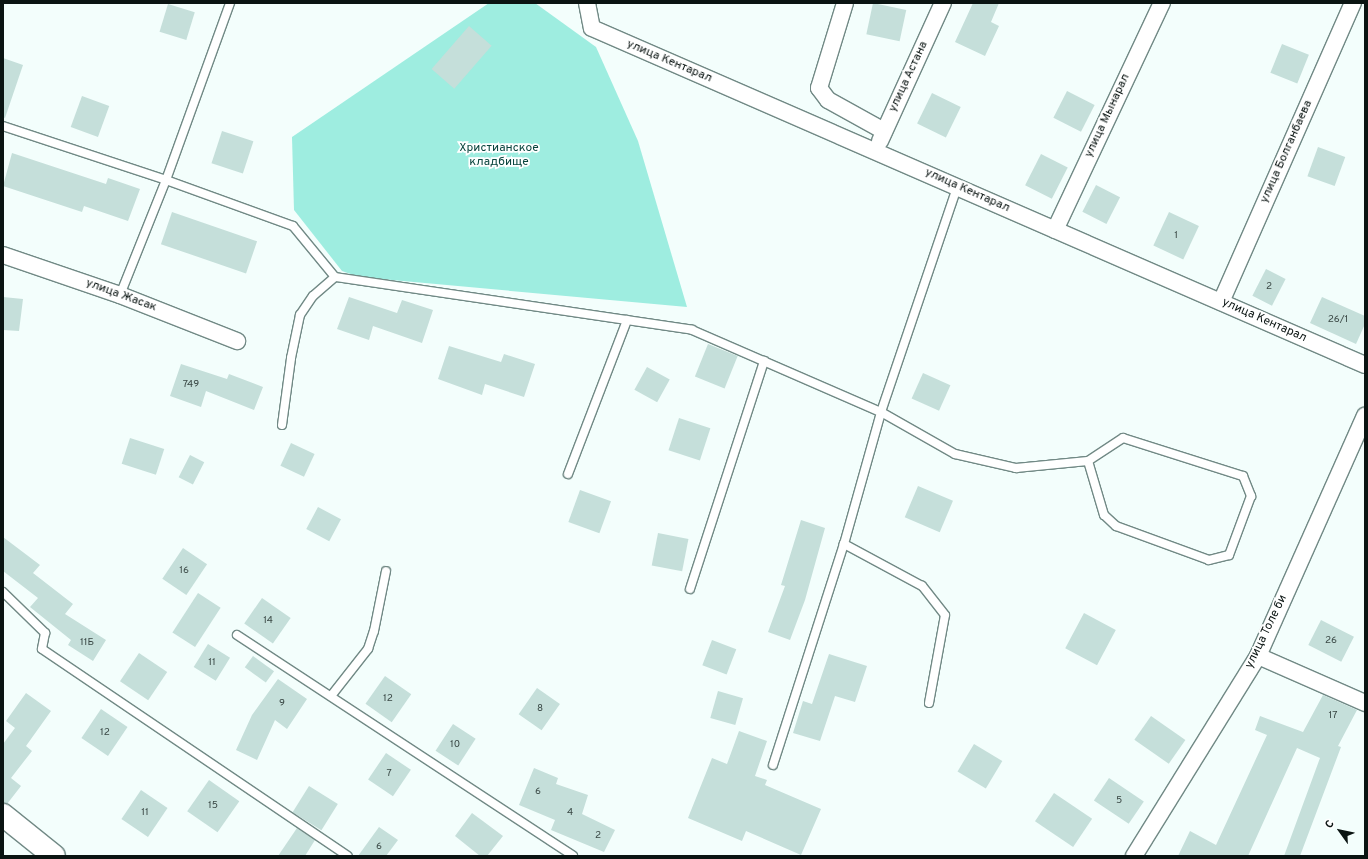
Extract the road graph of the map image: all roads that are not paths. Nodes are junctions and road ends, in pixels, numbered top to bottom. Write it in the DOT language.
graph roads {
  1 [pos="230,3"];
  2 [pos="587,3"];
  3 [pos="845,3"];
  4 [pos="943,3"];
  5 [pos="1162,3"];
  6 [pos="1353,3"];
  7 [pos="3,126"];
  8 [pos="884,131"];
  9 [pos="874,151"];
  10 [pos="166,180"];
  11 [pos="957,187"];
  12 [pos="1055,230"];
  13 [pos="3,254"];
  14 [pos="335,277"];
  15 [pos="120,294"];
  16 [pos="1221,302"];
  17 [pos="627,320"];
  18 [pos="237,341"];
  19 [pos="764,361"];
  20 [pos="1365,365"];
  21 [pos="881,412"];
  22 [pos="1365,416"];
  23 [pos="282,425"];
  24 [pos="1088,461"];
  25 [pos="568,474"];
  26 [pos="844,544"];
  27 [pos="386,571"];
  28 [pos="690,589"];
  29 [pos="3,592"];
  30 [pos="237,635"];
  31 [pos="1258,656"];
  32 [pos="331,696"];
  33 [pos="1365,703"];
  34 [pos="929,704"];
  35 [pos="773,765"];
  36 [pos="3,815"];
  37 [pos="54,856"];
  38 [pos="348,856"];
  39 [pos="573,856"];
  40 [pos="1134,856"];
  1 -- 10 [label="lane"];
  2 -- 9 [label="street, улица Кентарал"];
  3 -- 8 [label="street"];
  4 -- 8 [label="street, улица Астана"];
  5 -- 12 [label="street, улица Мынарал"];
  6 -- 16 [label="street, улица Болганбаева"];
  7 -- 10 [label="lane"];
  8 -- 9 [label="street, улица Астана"];
  9 -- 11 [label="street, улица Кентарал"];
  10 -- 14 [label="lane"];
  10 -- 15 [label="lane"];
  11 -- 12 [label="street, улица Кентарал"];
  11 -- 21 [label="lane"];
  12 -- 16 [label="street, улица Кентарал"];
  13 -- 15 [label="street, улица Жасак"];
  14 -- 17 [label="lane"];
  14 -- 23 [label="lane"];
  15 -- 18 [label="street, улица Жасак"];
  16 -- 20 [label="street, улица Кентарал"];
  17 -- 19 [label="lane"];
  17 -- 25 [label="lane"];
  19 -- 21 [label="lane"];
  19 -- 28 [label="lane"];
  21 -- 24 [label="lane"];
  21 -- 26 [label="lane"];
  22 -- 31 [label="street, улица Толе би"];
  24 -- 24 [label="lane"];
  26 -- 34 [label="lane"];
  26 -- 35 [label="lane"];
  27 -- 32 [label="lane"];
  29 -- 38 [label="lane"];
  30 -- 32 [label="lane"];
  31 -- 33 [label="street"];
  31 -- 40 [label="street, улица Толе би"];
  32 -- 39 [label="lane"];
  36 -- 37 [label="main road"];
}
